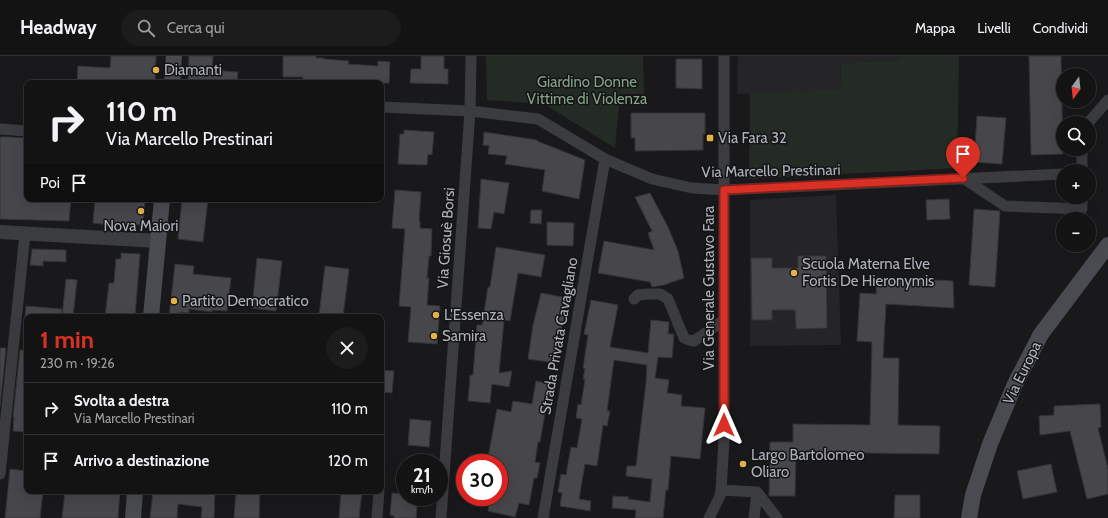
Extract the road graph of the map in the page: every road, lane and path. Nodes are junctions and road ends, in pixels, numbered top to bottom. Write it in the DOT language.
graph roads {
  1 [pos="174,56"];
  2 [pos="471,56"];
  3 [pos="724,56"];
  4 [pos="172,80"];
  5 [pos="1108,100"];
  6 [pos="384,107"];
  7 [pos="470,111"];
  8 [pos="1094,116"];
  9 [pos="0,129"];
  10 [pos="24,131"];
  11 [pos="605,159"];
  12 [pos="1056,174"];
  13 [pos="963,178"];
  14 [pos="724,190"];
  15 [pos="162,202"];
  16 [pos="1082,204"];
  17 [pos="0,232"];
  18 [pos="25,234"];
  19 [pos="158,241"];
  20 [pos="1108,245"];
  21 [pos="634,299"];
  22 [pos="151,314"];
  23 [pos="724,320"];
  24 [pos="0,474"];
  25 [pos="721,490"];
  26 [pos="757,492"];
  27 [pos="135,494"];
  28 [pos="379,494"];
  29 [pos="133,518"];
  30 [pos="377,518"];
  31 [pos="441,518"];
  32 [pos="543,518"];
  33 [pos="708,518"];
  34 [pos="754,518"];
  35 [pos="777,518"];
  36 [pos="969,518"];
  1 -- 4 [label="main road"];
  2 -- 7 [label="street, Via Giosuè Borsi"];
  3 -- 14 [label="street, Via Generale Gustavo Fara"];
  5 -- 8 [label="street"];
  6 -- 7 [label="street, Via Marcello Prestinari"];
  7 -- 11 [label="street, Via Marcello Prestinari"];
  7 -- 31 [label="street, Via Giosuè Borsi"];
  9 -- 10 [label="street"];
  11 -- 14 [label="street, Via Marcello Prestinari"];
  11 -- 32 [label="street, Strada Privata Cavagliano"];
  12 -- 13 [label="street, Via Marcello Prestinari"];
  13 -- 14 [label="street, Via Marcello Prestinari"];
  13 -- 16 [label="street"];
  14 -- 23 [label="street, Via Generale Gustavo Fara"];
  15 -- 19 [label="main road"];
  17 -- 18 [label="street"];
  18 -- 19 [label="street"];
  18 -- 24 [label="street"];
  19 -- 22 [label="main road"];
  20 -- 36 [label="main road, Via Europa"];
  21 -- 23 [label="street"];
  23 -- 25 [label="street, Via Generale Gustavo Fara"];
  25 -- 26 [label="street"];
  25 -- 33 [label="street, Via Generale Gustavo Fara"];
  26 -- 34 [label="street"];
  26 -- 35 [label="street"];
  27 -- 29 [label="main road"];
  28 -- 30 [label="street"];
}
